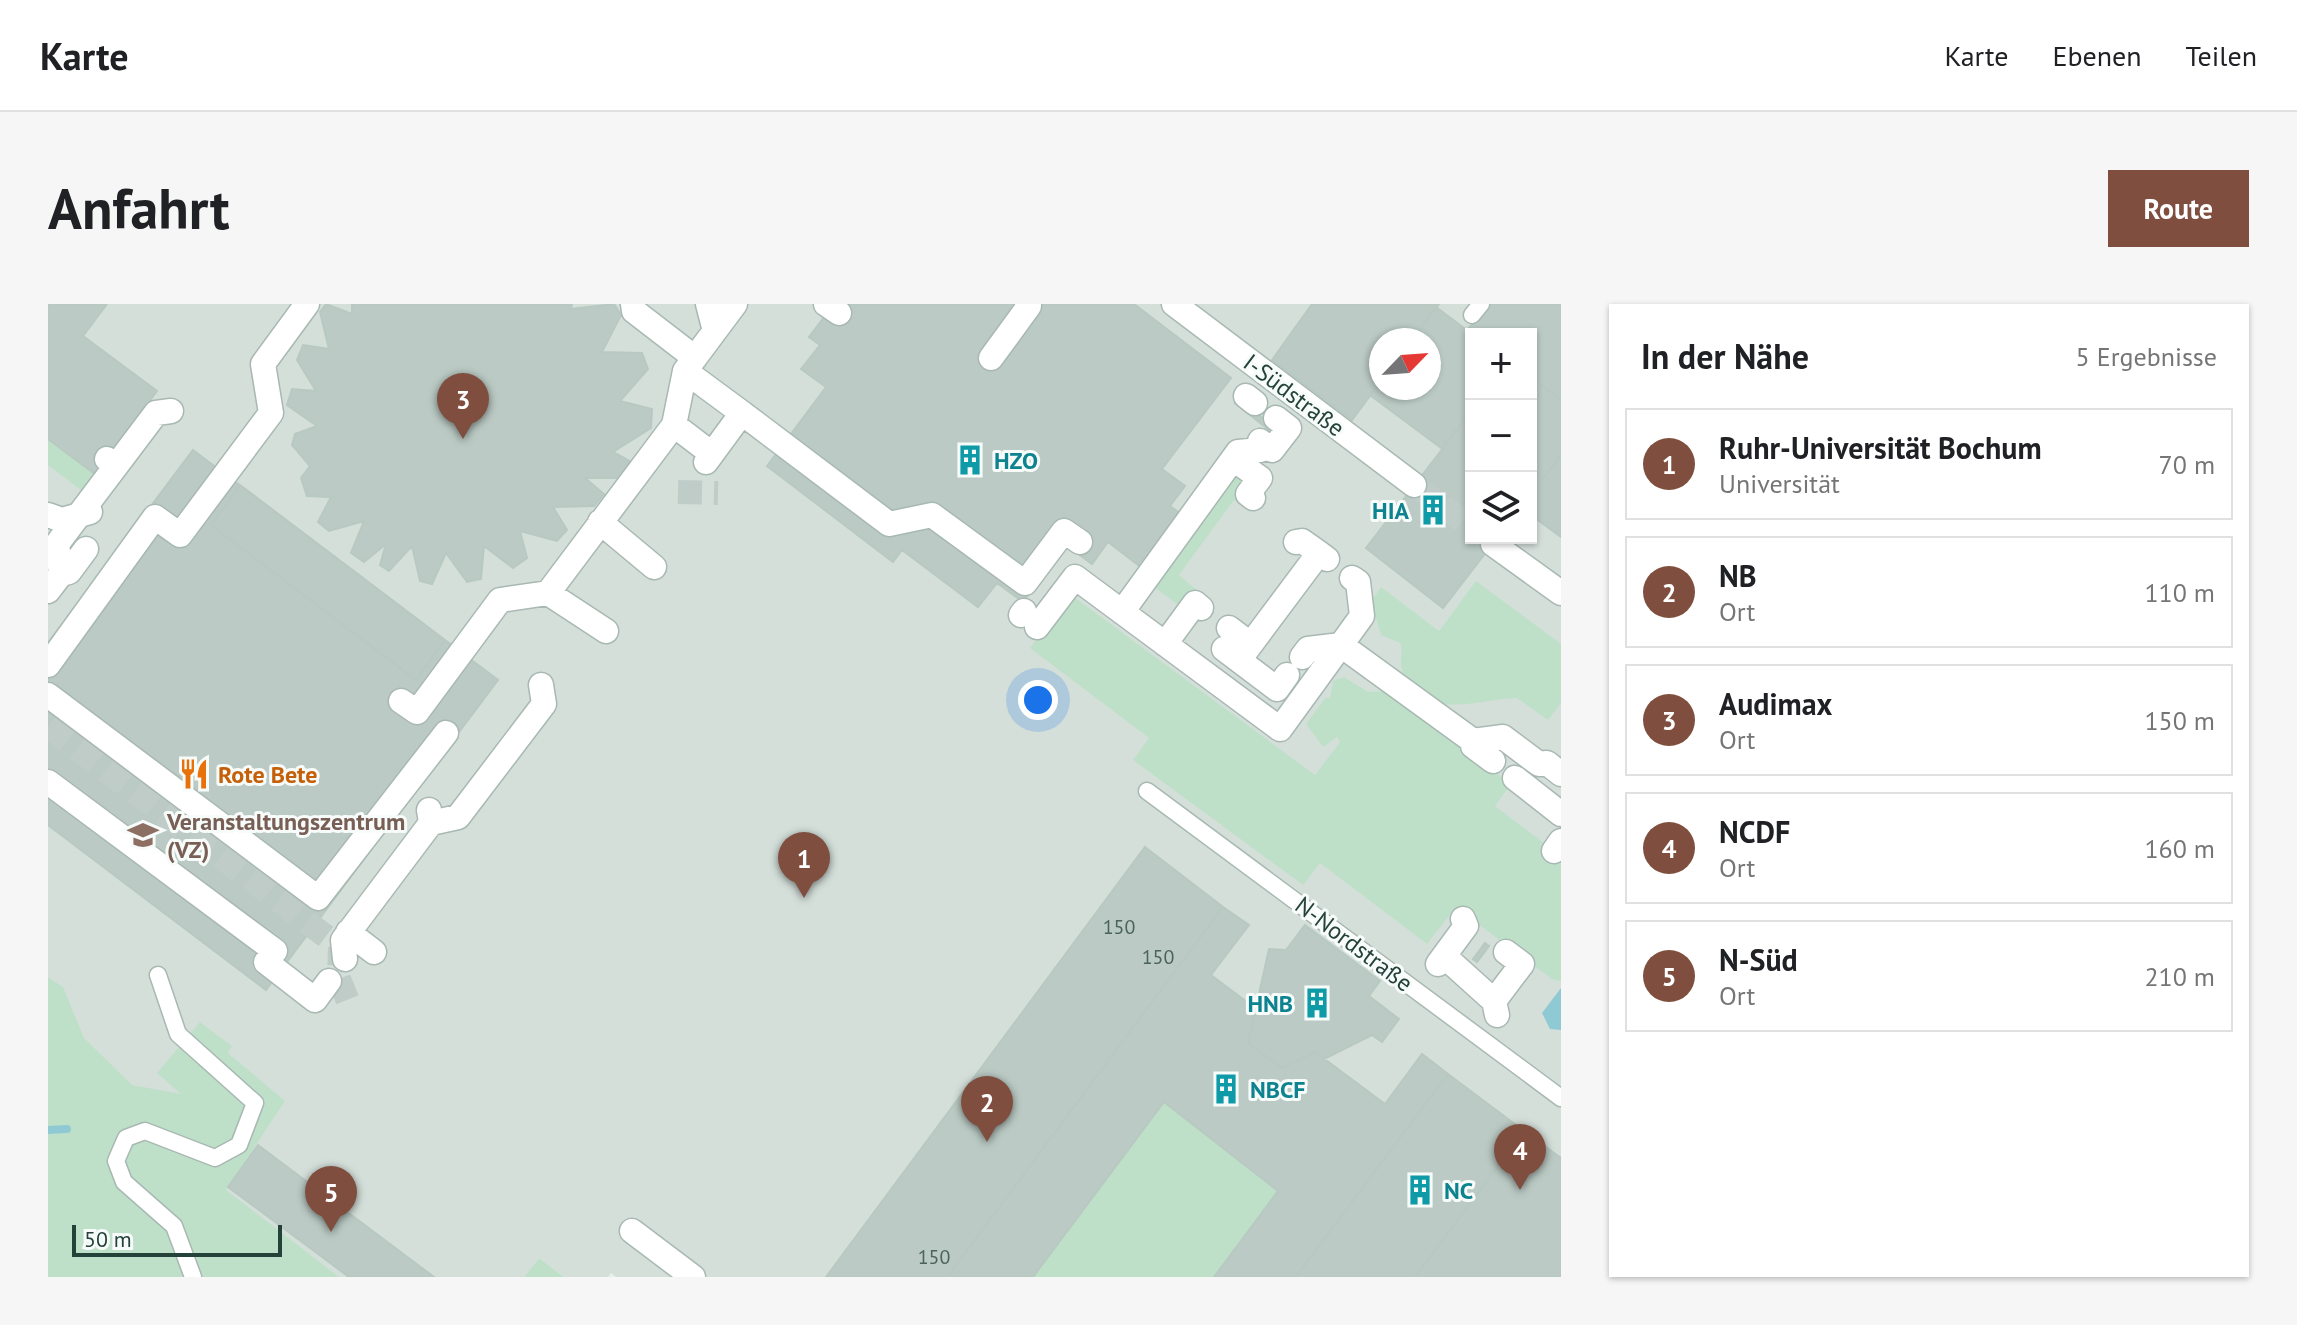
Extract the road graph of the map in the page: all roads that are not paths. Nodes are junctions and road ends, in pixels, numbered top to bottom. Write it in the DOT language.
graph roads {
  1 [pos="307,304"];
  2 [pos="633,304"];
  3 [pos="708,304"];
  4 [pos="735,304"];
  5 [pos="1174,304"];
  6 [pos="1035,308"];
  7 [pos="676,327"];
  8 [pos="700,352"];
  9 [pos="991,358"];
  10 [pos="171,411"];
  11 [pos="742,413"];
  12 [pos="1276,418"];
  13 [pos="674,425"];
  14 [pos="1233,459"];
  15 [pos="1414,485"];
  16 [pos="1253,498"];
  17 [pos="90,512"];
  18 [pos="48,515"];
  19 [pos="600,522"];
  20 [pos="1493,544"];
  21 [pos="86,549"];
  22 [pos="1310,552"];
  23 [pos="1079,559"];
  24 [pos="654,567"];
  25 [pos="1352,578"];
  26 [pos="54,583"];
  27 [pos="548,593"];
  28 [pos="1561,593"];
  29 [pos="1201,608"];
  30 [pos="1027,610"];
  31 [pos="1122,612"];
  32 [pos="606,631"];
  33 [pos="1165,644"];
  34 [pos="1341,645"];
  35 [pos="48,665"];
  36 [pos="541,685"];
  37 [pos="48,695"];
  38 [pos="1473,741"];
  39 [pos="1493,761"];
  40 [pos="1556,761"];
  41 [pos="1515,778"];
  42 [pos="48,782"];
  43 [pos="1147,791"];
  44 [pos="1561,814"];
  45 [pos="1463,919"];
  46 [pos="374,952"];
  47 [pos="1506,952"];
  48 [pos="158,975"];
  49 [pos="329,981"];
  50 [pos="1561,1098"];
  51 [pos="632,1231"];
  52 [pos="193,1277"];
  53 [pos="693,1277"];
  1 -- 35 [label="street"];
  2 -- 8 [label="street"];
  3 -- 8 [label="street"];
  4 -- 8 [label="street"];
  5 -- 15 [label="street, I-Südstraße"];
  6 -- 9 [label="street"];
  7 -- 8 [label="street"];
  8 -- 11 [label="street"];
  8 -- 13 [label="street"];
  10 -- 26 [label="street"];
  11 -- 13 [label="street"];
  11 -- 30 [label="street"];
  12 -- 14 [label="street"];
  13 -- 19 [label="street"];
  14 -- 16 [label="street"];
  14 -- 31 [label="street"];
  17 -- 18 [label="street"];
  19 -- 24 [label="street"];
  19 -- 27 [label="street"];
  20 -- 28 [label="street"];
  21 -- 26 [label="street"];
  22 -- 34 [label="street"];
  23 -- 30 [label="street"];
  23 -- 30 [label="street"];
  23 -- 31 [label="street"];
  25 -- 34 [label="street"];
  27 -- 32 [label="street"];
  27 -- 37 [label="street"];
  29 -- 33 [label="street"];
  31 -- 33 [label="street"];
  33 -- 34 [label="street"];
  34 -- 38 [label="street"];
  36 -- 46 [label="street"];
  38 -- 39 [label="street"];
  38 -- 40 [label="street"];
  41 -- 44 [label="street"];
  42 -- 49 [label="street"];
  43 -- 50 [label="lane, N-Nordstraße"];
  45 -- 47 [label="street"];
  48 -- 52 [label="lane"];
  51 -- 53 [label="street"];
}
